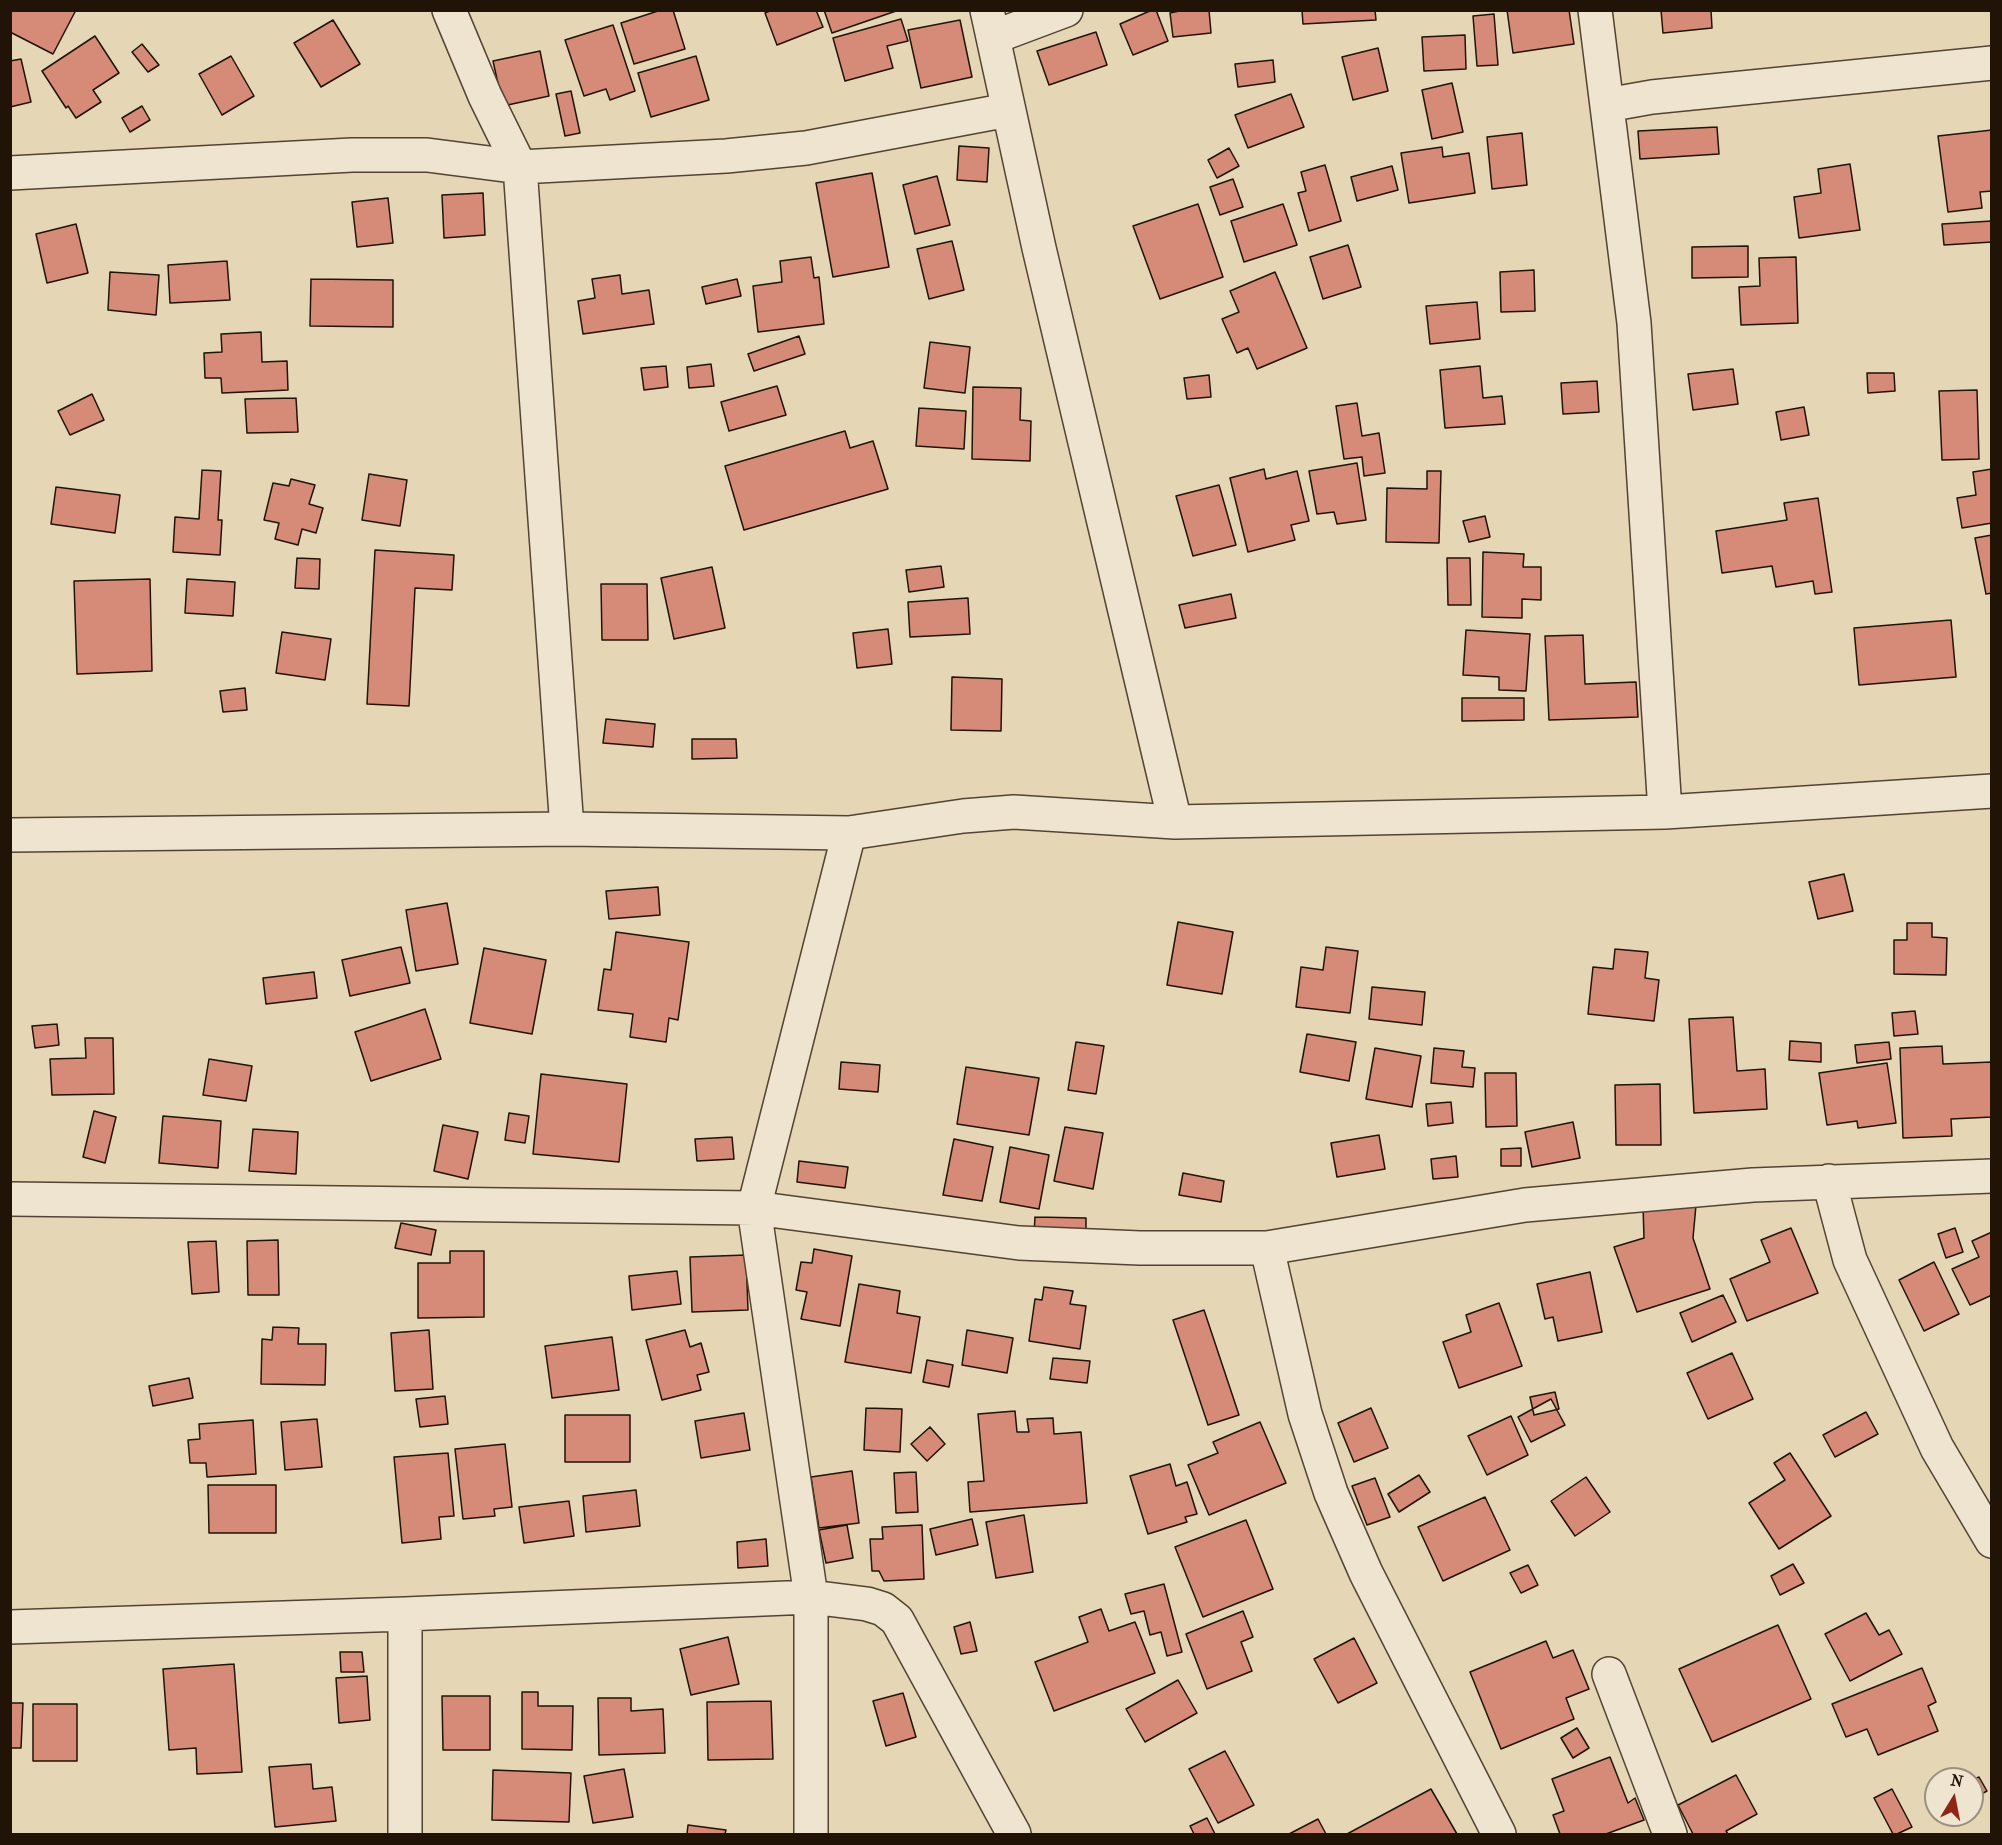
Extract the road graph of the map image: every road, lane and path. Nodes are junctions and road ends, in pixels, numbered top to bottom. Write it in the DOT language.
graph roads {
  1 [pos="449,10"];
  2 [pos="1066,10"];
  3 [pos="1595,10"];
  4 [pos="991,24"];
  5 [pos="1992,63"];
  6 [pos="1607,105"];
  7 [pos="1008,110"];
  8 [pos="520,167"];
  9 [pos="10,173"];
  10 [pos="1992,791"];
  11 [pos="1665,812"];
  12 [pos="1175,822"];
  13 [pos="567,829"];
  14 [pos="849,833"];
  15 [pos="10,835"];
  16 [pos="1992,1176"];
  17 [pos="1829,1181"];
  18 [pos="10,1200"];
  19 [pos="754,1208"];
  20 [pos="1268,1248"];
  21 [pos="1992,1541"];
  22 [pos="811,1597"];
  23 [pos="405,1614"];
  24 [pos="10,1627"];
  25 [pos="1609,1674"];
  26 [pos="405,1834"];
  27 [pos="811,1834"];
  28 [pos="1014,1834"];
  29 [pos="1499,1834"];
  30 [pos="1670,1834"];
  1 -- 8 [label="street"];
  2 -- 4 [label="street"];
  3 -- 6 [label="street"];
  4 -- 7 [label="street"];
  5 -- 6 [label="street"];
  6 -- 11 [label="street"];
  7 -- 8 [label="street"];
  7 -- 12 [label="street"];
  8 -- 9 [label="street"];
  8 -- 13 [label="street"];
  10 -- 11 [label="street"];
  11 -- 12 [label="street"];
  12 -- 14 [label="street"];
  13 -- 14 [label="street"];
  13 -- 15 [label="street"];
  14 -- 19 [label="street"];
  16 -- 17 [label="street"];
  17 -- 20 [label="street"];
  17 -- 21 [label="street"];
  18 -- 19 [label="street"];
  19 -- 20 [label="street"];
  19 -- 22 [label="street"];
  20 -- 29 [label="street"];
  22 -- 23 [label="street"];
  22 -- 27 [label="street"];
  22 -- 28 [label="street"];
  23 -- 24 [label="street"];
  23 -- 26 [label="street"];
  25 -- 30 [label="street"];
}
